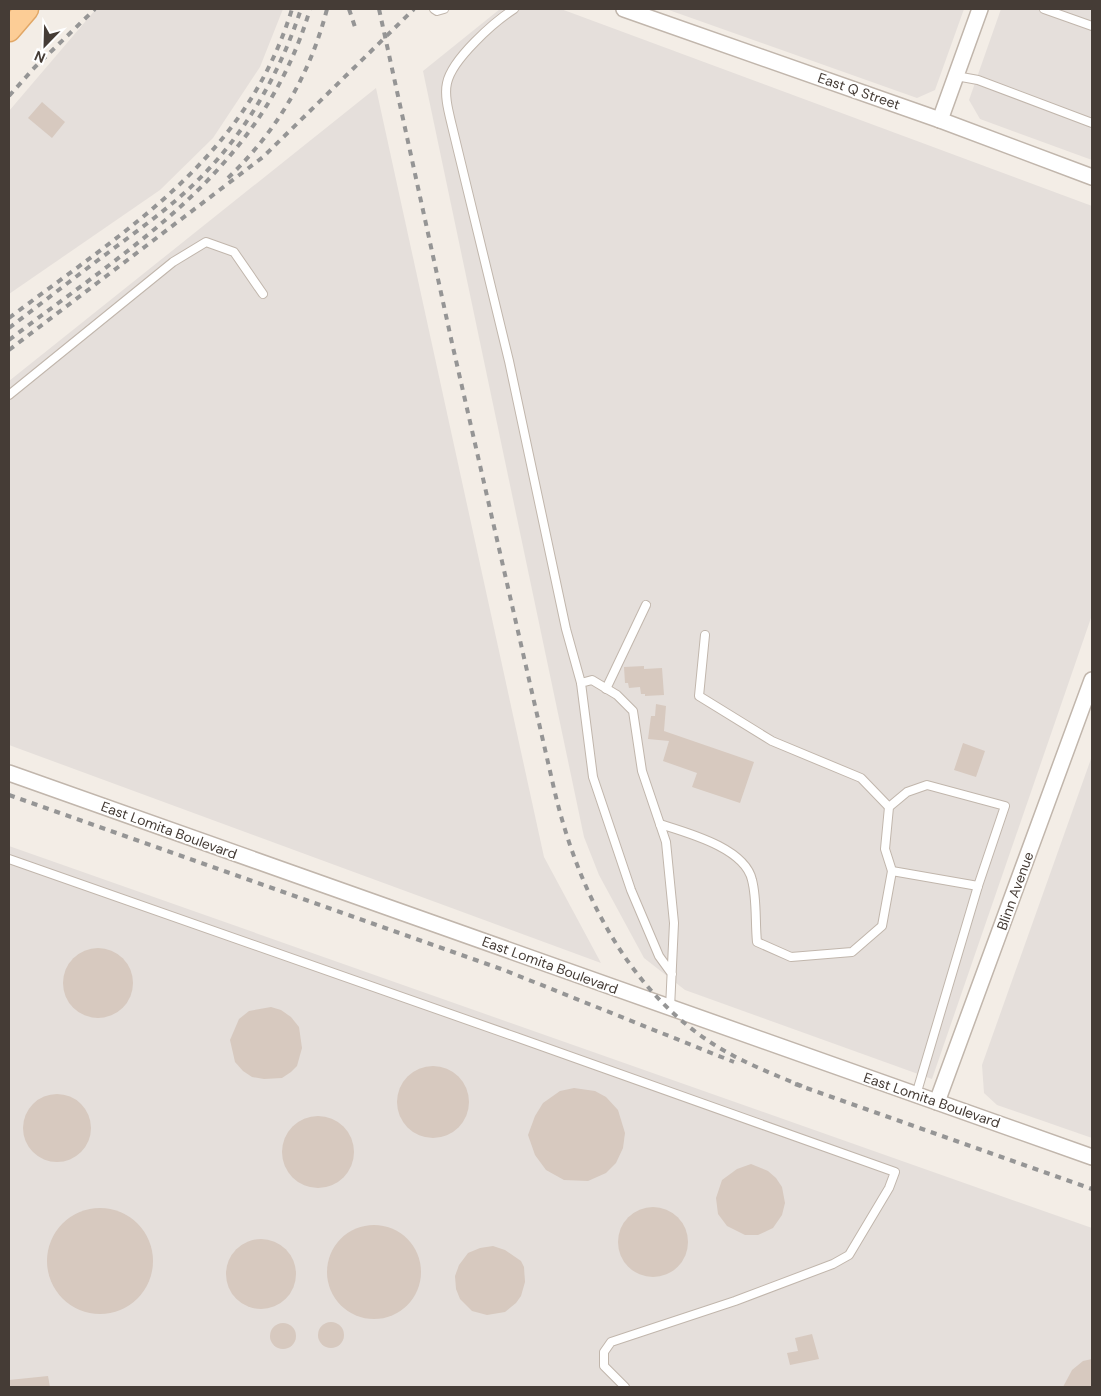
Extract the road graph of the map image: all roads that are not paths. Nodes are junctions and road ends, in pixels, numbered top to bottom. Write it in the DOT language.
graph roads {
  1 [pos="27,9"];
  2 [pos="434,9"];
  3 [pos="444,9"];
  4 [pos="514,9"];
  5 [pos="624,9"];
  6 [pos="980,9"];
  7 [pos="1044,9"];
  8 [pos="1092,26"];
  9 [pos="9,30"];
  10 [pos="956,76"];
  11 [pos="940,120"];
  12 [pos="1092,123"];
  13 [pos="1092,177"];
  14 [pos="263,294"];
  15 [pos="9,395"];
  16 [pos="646,605"];
  17 [pos="705,635"];
  18 [pos="1092,680"];
  19 [pos="581,683"];
  20 [pos="606,689"];
  21 [pos="9,773"];
  22 [pos="889,807"];
  23 [pos="660,824"];
  24 [pos="9,860"];
  25 [pos="892,870"];
  26 [pos="978,886"];
  27 [pos="672,974"];
  28 [pos="670,1008"];
  29 [pos="916,1095"];
  30 [pos="937,1102"];
  31 [pos="1092,1157"];
  32 [pos="625,1387"];
  1 -- 9 [label="main road"];
  2 -- 3 [label="lane"];
  4 -- 19 [label="lane"];
  5 -- 11 [label="street, East Q Street"];
  6 -- 10 [label="street"];
  7 -- 8 [label="lane"];
  10 -- 11 [label="street"];
  10 -- 12 [label="lane"];
  11 -- 13 [label="street, East Q Street"];
  14 -- 15 [label="lane"];
  16 -- 20 [label="lane"];
  17 -- 22 [label="lane"];
  18 -- 30 [label="street, Blinn Avenue"];
  19 -- 20 [label="lane"];
  19 -- 27 [label="lane"];
  20 -- 23 [label="lane"];
  21 -- 28 [label="street, East Lomita Boulevard"];
  22 -- 25 [label="lane"];
  22 -- 26 [label="lane"];
  23 -- 25 [label="lane"];
  23 -- 27 [label="lane"];
  24 -- 32 [label="lane"];
  25 -- 26 [label="lane"];
  26 -- 29 [label="lane"];
  27 -- 28 [label="lane"];
  28 -- 29 [label="street, East Lomita Boulevard"];
  29 -- 30 [label="street, East Lomita Boulevard"];
  30 -- 31 [label="street, East Lomita Boulevard"];
}
